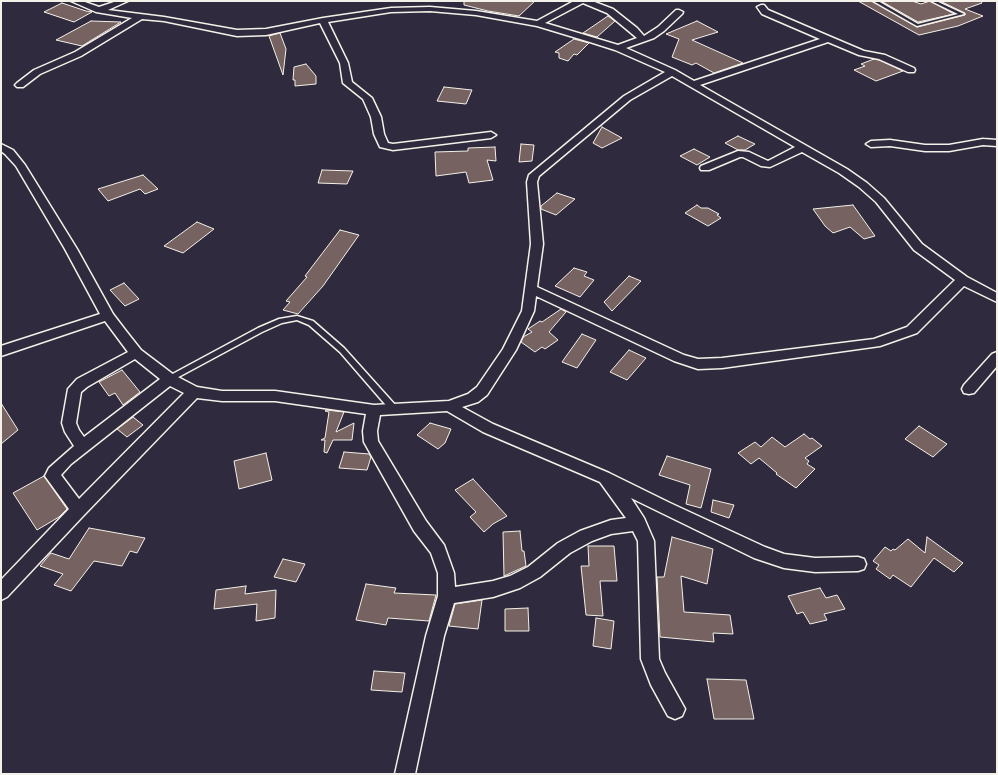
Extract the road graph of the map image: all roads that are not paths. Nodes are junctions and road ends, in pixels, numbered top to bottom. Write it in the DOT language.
graph roads {
  1 [pos="75,1"];
  2 [pos="124,1"];
  3 [pos="580,1"];
  4 [pos="585,1"];
  5 [pos="875,1"];
  6 [pos="933,1"];
  7 [pos="761,7"];
  8 [pos="99,10"];
  9 [pos="679,12"];
  10 [pos="140,17"];
  11 [pos="323,20"];
  12 [pos="538,24"];
  13 [pos="642,39"];
  14 [pos="828,39"];
  15 [pos="618,48"];
  16 [pos="911,70"];
  17 [pos="672,72"];
  18 [pos="693,84"];
  19 [pos="20,85"];
  20 [pos="491,135"];
  21 [pos="997,143"];
  22 [pos="870,144"];
  23 [pos="1,147"];
  24 [pos="802,148"];
  25 [pos="705,168"];
  26 [pos="963,280"];
  27 [pos="531,289"];
  28 [pos="997,298"];
  29 [pos="108,316"];
  30 [pos="1,351"];
  31 [pos="136,352"];
  32 [pos="997,357"];
  33 [pos="169,378"];
  34 [pos="970,389"];
  35 [pos="194,392"];
  36 [pos="449,406"];
  37 [pos="394,409"];
  38 [pos="374,410"];
  39 [pos="83,447"];
  40 [pos="604,477"];
  41 [pos="78,510"];
  42 [pos="638,523"];
  43 [pos="858,564"];
  44 [pos="1,592"];
  45 [pos="446,596"];
  46 [pos="675,709"];
  47 [pos="405,774"];
  1 -- 8 [label="street"];
  2 -- 8 [label="street"];
  3 -- 12 [label="street"];
  4 -- 13 [label="street"];
  5 -- 6 [label="lane"];
  7 -- 14 [label="street"];
  8 -- 10 [label="street"];
  9 -- 13 [label="street"];
  10 -- 11 [label="street"];
  10 -- 19 [label="street"];
  11 -- 12 [label="street"];
  11 -- 20 [label="street"];
  12 -- 15 [label="street"];
  13 -- 15 [label="street"];
  14 -- 16 [label="street"];
  14 -- 18 [label="street"];
  15 -- 17 [label="street"];
  17 -- 18 [label="street"];
  17 -- 27 [label="street"];
  18 -- 24 [label="street"];
  21 -- 22 [label="street"];
  23 -- 29 [label="street"];
  24 -- 25 [label="street"];
  24 -- 26 [label="street"];
  26 -- 27 [label="street"];
  26 -- 28 [label="street"];
  27 -- 36 [label="street"];
  29 -- 30 [label="street"];
  29 -- 31 [label="street"];
  31 -- 33 [label="street"];
  31 -- 39 [label="street"];
  32 -- 34 [label="street"];
  33 -- 35 [label="street"];
  33 -- 37 [label="lane"];
  33 -- 39 [label="street"];
  35 -- 38 [label="street"];
  35 -- 41 [label="street"];
  36 -- 37 [label="street"];
  36 -- 40 [label="street"];
  37 -- 38 [label="street"];
  38 -- 45 [label="street"];
  39 -- 41 [label="street"];
  40 -- 42 [label="street"];
  40 -- 43 [label="street"];
  41 -- 44 [label="street"];
  42 -- 45 [label="street"];
  42 -- 46 [label="street"];
  45 -- 47 [label="street"];
}
